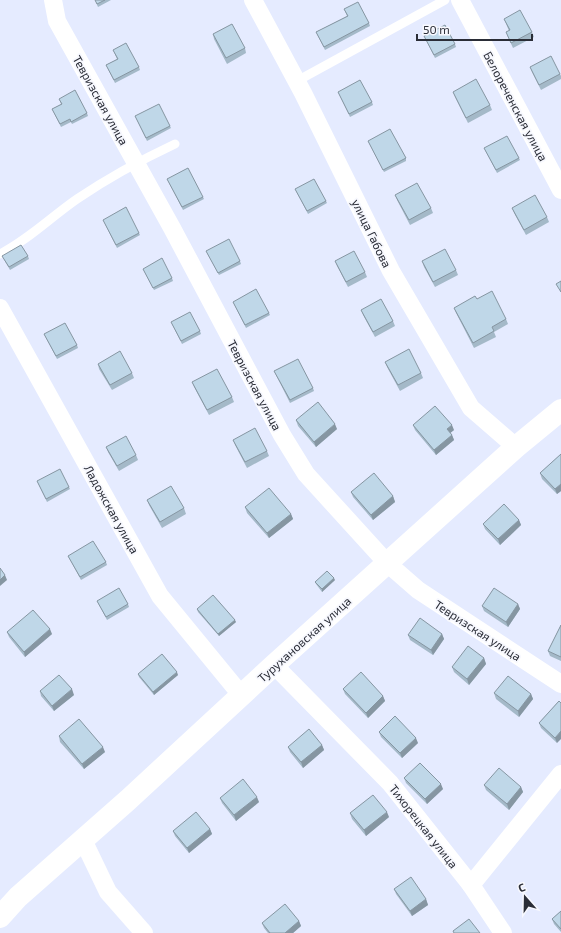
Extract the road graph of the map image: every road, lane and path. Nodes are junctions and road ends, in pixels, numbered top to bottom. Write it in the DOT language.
graph roads {
  1 [pos="53,0"];
  2 [pos="253,0"];
  3 [pos="445,0"];
  4 [pos="460,0"];
  5 [pos="297,80"];
  6 [pos="175,144"];
  7 [pos="136,163"];
  8 [pos="561,190"];
  9 [pos="0,254"];
  10 [pos="0,308"];
  11 [pos="561,410"];
  12 [pos="516,447"];
  13 [pos="387,563"];
  14 [pos="274,665"];
  15 [pos="561,684"];
  16 [pos="242,696"];
  17 [pos="561,774"];
  18 [pos="83,840"];
  19 [pos="471,885"];
  20 [pos="0,917"];
  21 [pos="144,933"];
  22 [pos="503,933"];
  1 -- 7 [label="street, Тевризская улица"];
  2 -- 5 [label="street, улица Габова"];
  3 -- 5 [label="lane"];
  4 -- 8 [label="street, Белореченская улица"];
  5 -- 12 [label="street, улица Габова"];
  6 -- 7 [label="lane"];
  7 -- 9 [label="lane"];
  7 -- 13 [label="street, Тевризская улица"];
  10 -- 16 [label="street, Ладожская улица"];
  11 -- 12 [label="street, Турухановская улица"];
  12 -- 13 [label="street, Турухановская улица"];
  13 -- 14 [label="street, Турухановская улица"];
  13 -- 15 [label="street, Тевризская улица"];
  14 -- 16 [label="street, Турухановская улица"];
  14 -- 19 [label="street, Тихорецкая улица"];
  16 -- 18 [label="street, Турухановская улица"];
  17 -- 19 [label="street"];
  18 -- 20 [label="street, Турухановская улица"];
  18 -- 21 [label="street"];
  19 -- 22 [label="street, Тихорецкая улица"];
}
